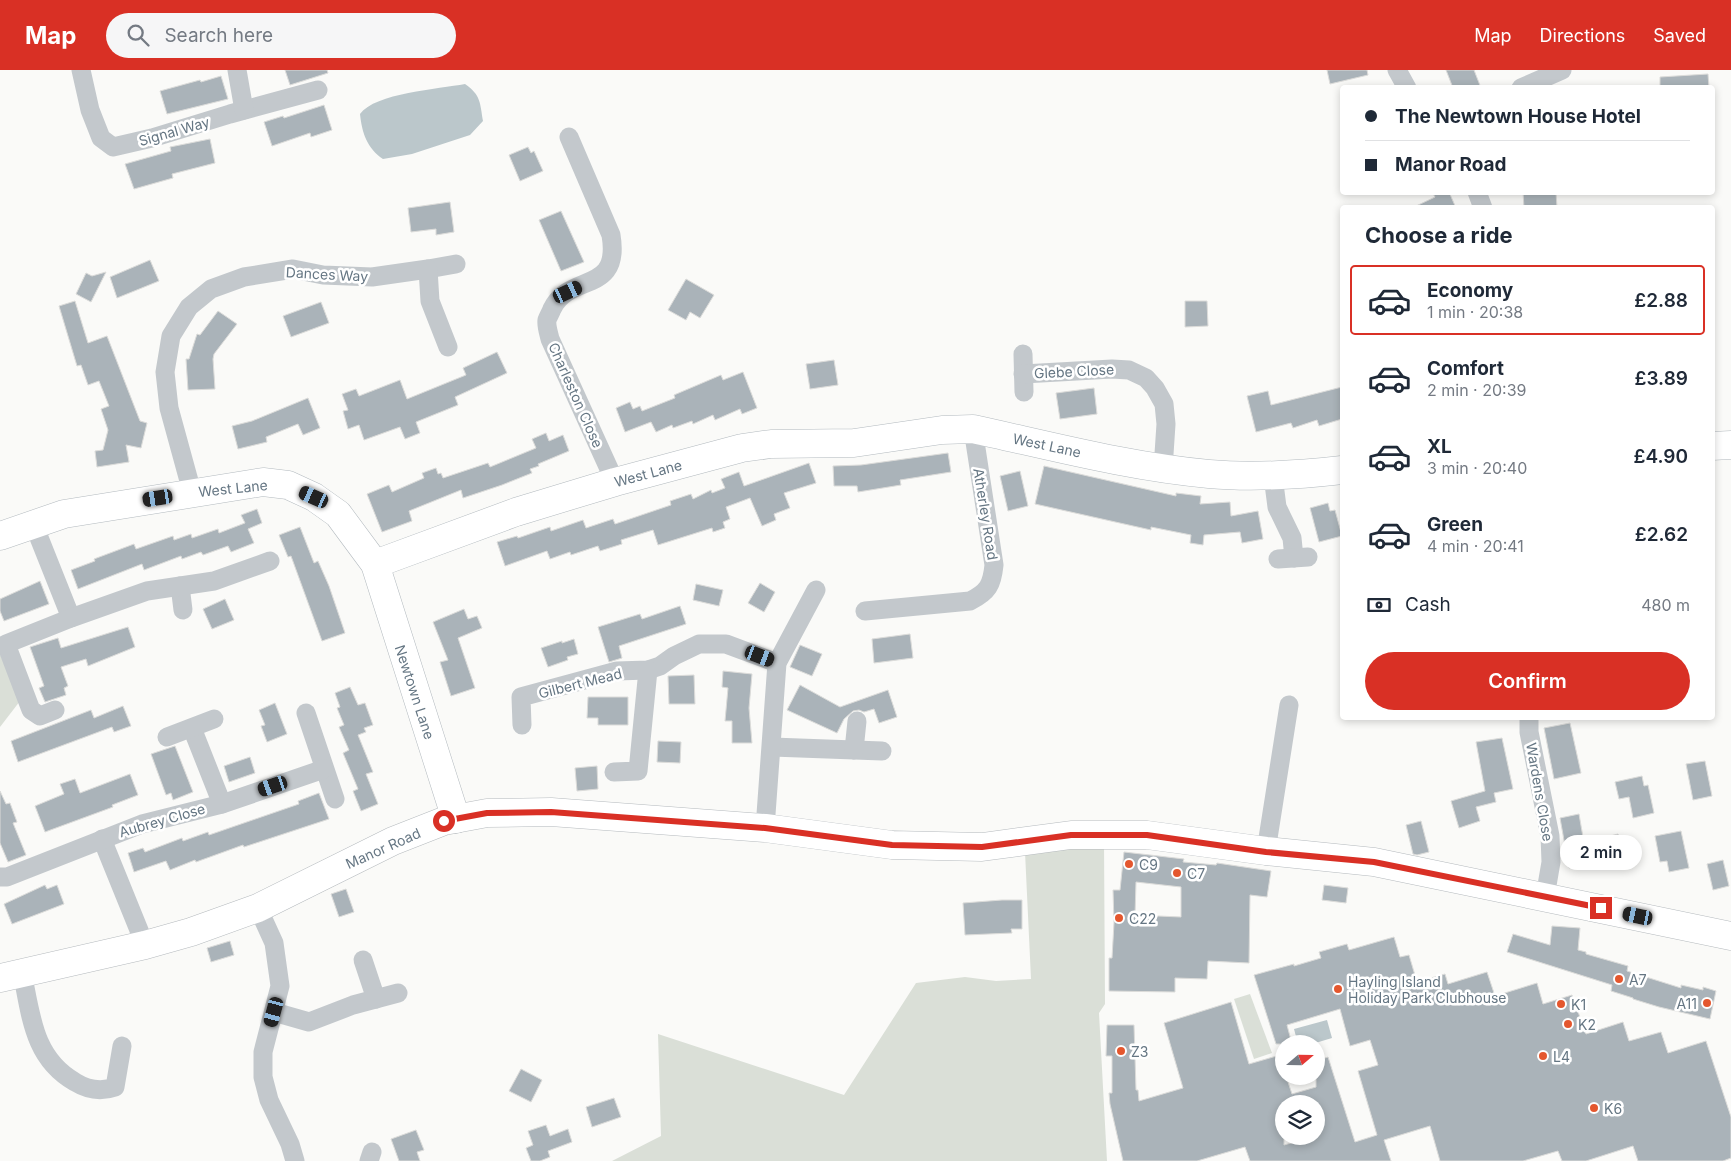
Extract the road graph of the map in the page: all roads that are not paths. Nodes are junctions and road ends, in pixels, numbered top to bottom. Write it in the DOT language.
graph roads {
  1 [pos="81,70"];
  2 [pos="237,70"];
  3 [pos="1397,70"];
  4 [pos="1562,70"];
  5 [pos="1405,85"];
  6 [pos="1528,85"];
  7 [pos="318,90"];
  8 [pos="244,110"];
  9 [pos="569,137"];
  10 [pos="456,264"];
  11 [pos="428,269"];
  12 [pos="448,346"];
  13 [pos="1023,354"];
  14 [pos="973,430"];
  15 [pos="1731,445"];
  16 [pos="1715,446"];
  17 [pos="1162,469"];
  18 [pos="1340,470"];
  19 [pos="1272,476"];
  20 [pos="615,482"];
  21 [pos="192,492"];
  22 [pos="34,525"];
  23 [pos="0,536"];
  24 [pos="1293,558"];
  25 [pos="270,561"];
  26 [pos="375,564"];
  27 [pos="180,586"];
  28 [pos="816,590"];
  29 [pos="183,610"];
  30 [pos="864,611"];
  31 [pos="71,618"];
  32 [pos="3,646"];
  33 [pos="777,663"];
  34 [pos="648,670"];
  35 [pos="1289,705"];
  36 [pos="55,710"];
  37 [pos="306,713"];
  38 [pos="214,719"];
  39 [pos="1529,720"];
  40 [pos="857,721"];
  41 [pos="522,725"];
  42 [pos="192,728"];
  43 [pos="167,737"];
  44 [pos="772,747"];
  45 [pos="854,750"];
  46 [pos="882,751"];
  47 [pos="324,769"];
  48 [pos="614,772"];
  49 [pos="334,799"];
  50 [pos="222,804"];
  51 [pos="456,819"];
  52 [pos="765,828"];
  53 [pos="102,839"];
  54 [pos="1266,852"];
  55 [pos="0,877"];
  56 [pos="1545,897"];
  57 [pos="258,908"];
  58 [pos="1731,936"];
  59 [pos="145,945"];
  60 [pos="363,960"];
  61 [pos="11,975"];
  62 [pos="398,993"];
  63 [pos="376,999"];
  64 [pos="274,1012"];
  65 [pos="122,1046"];
  66 [pos="295,1161"];
  1 -- 8 [label="street, Signal Way"];
  2 -- 8 [label="street"];
  3 -- 5 [label="street"];
  4 -- 6 [label="street"];
  7 -- 8 [label="street, Signal Way"];
  9 -- 20 [label="street, Charleston Close"];
  10 -- 11 [label="street, Dances Way"];
  11 -- 12 [label="street"];
  11 -- 21 [label="street, Dances Way"];
  13 -- 17 [label="street, Glebe Close"];
  14 -- 17 [label="main road, West Lane"];
  14 -- 20 [label="main road, West Lane"];
  14 -- 30 [label="street, Atherley Road"];
  15 -- 16 [label="main road"];
  17 -- 19 [label="main road, West Lane"];
  18 -- 19 [label="main road, West Lane"];
  19 -- 24 [label="street"];
  20 -- 26 [label="main road, West Lane"];
  21 -- 22 [label="main road, West Lane"];
  21 -- 26 [label="main road, West Lane"];
  22 -- 23 [label="main road, West Lane"];
  22 -- 31 [label="street"];
  25 -- 27 [label="street"];
  26 -- 51 [label="main road, Newtown Lane"];
  27 -- 29 [label="street"];
  27 -- 31 [label="street"];
  28 -- 33 [label="street"];
  31 -- 32 [label="street"];
  32 -- 36 [label="street"];
  33 -- 34 [label="street, Gilbert Mead"];
  33 -- 44 [label="street"];
  34 -- 41 [label="street, Gilbert Mead"];
  34 -- 48 [label="street"];
  35 -- 54 [label="street"];
  37 -- 47 [label="street"];
  38 -- 42 [label="street"];
  39 -- 56 [label="street, Wardens Close"];
  40 -- 45 [label="street"];
  42 -- 43 [label="street"];
  42 -- 50 [label="street, Aubrey Close"];
  44 -- 45 [label="street"];
  44 -- 52 [label="street"];
  45 -- 46 [label="street"];
  47 -- 49 [label="street"];
  47 -- 50 [label="street, Aubrey Close"];
  50 -- 53 [label="street, Aubrey Close"];
  51 -- 52 [label="main road, Manor Road"];
  51 -- 57 [label="main road, Manor Road"];
  52 -- 54 [label="main road, Manor Road"];
  53 -- 55 [label="street, Aubrey Close"];
  53 -- 59 [label="street, Aubrey Close"];
  54 -- 56 [label="main road, Manor Road"];
  56 -- 58 [label="main road, Manor Road"];
  57 -- 59 [label="main road, Manor Road"];
  57 -- 64 [label="street"];
  59 -- 61 [label="main road, Manor Road"];
  60 -- 63 [label="street"];
  61 -- 65 [label="street"];
  62 -- 63 [label="street"];
  63 -- 64 [label="street"];
  64 -- 66 [label="street"];
}
